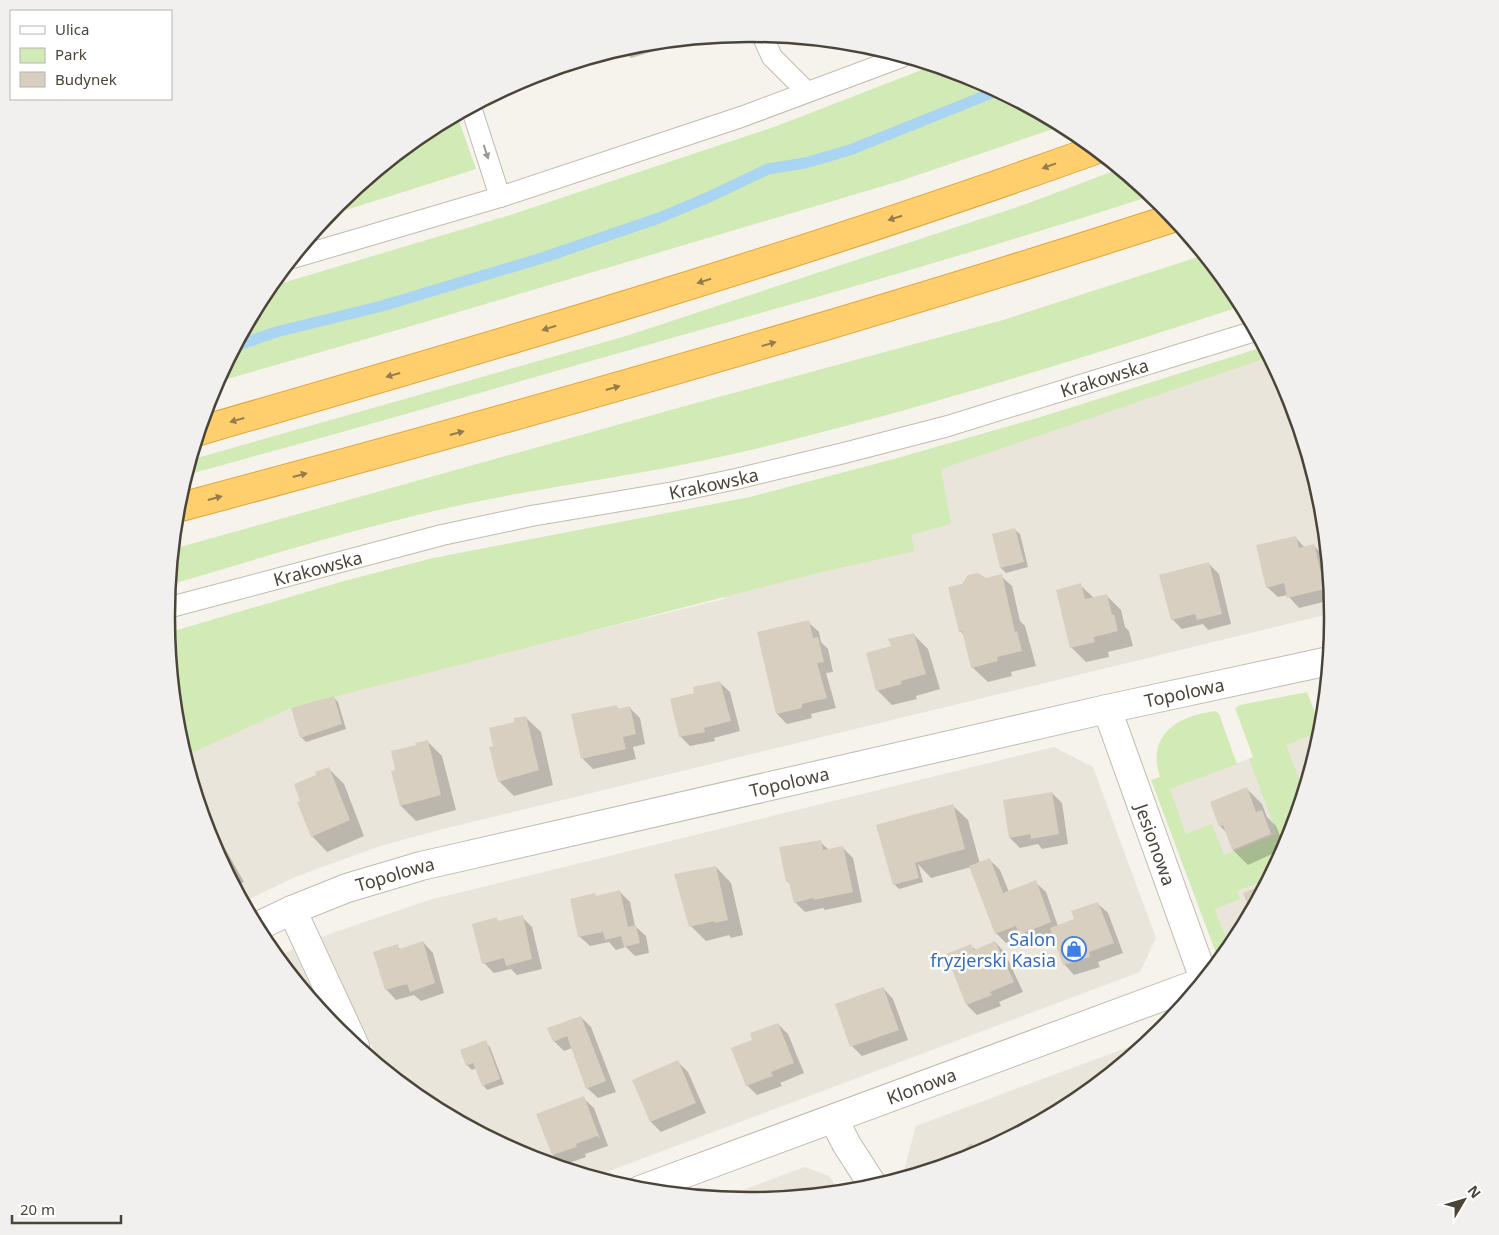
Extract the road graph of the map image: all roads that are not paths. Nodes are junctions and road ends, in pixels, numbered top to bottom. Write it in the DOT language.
graph roads {
  1 [pos="765,43"];
  2 [pos="892,61"];
  3 [pos="807,92"];
  4 [pos="473,114"];
  5 [pos="1088,152"];
  6 [pos="500,196"];
  7 [pos="1165,221"];
  8 [pos="303,255"];
  9 [pos="1249,333"];
  10 [pos="206,429"];
  11 [pos="186,505"];
  12 [pos="175,606"];
  13 [pos="1322,662"];
  14 [pos="1107,709"];
  15 [pos="292,910"];
  16 [pos="263,924"];
  17 [pos="1201,974"];
  18 [pos="1192,985"];
  19 [pos="346,1027"];
  20 [pos="834,1120"];
  21 [pos="869,1179"];
  22 [pos="655,1184"];
  1 -- 3 [label="lane"];
  2 -- 3 [label="lane"];
  3 -- 6 [label="lane"];
  4 -- 6 [label="lane, one-way"];
  5 -- 10 [label="highway, one-way"];
  6 -- 8 [label="lane"];
  11 -- 7 [label="highway, one-way"];
  9 -- 12 [label="lane, Krakowska"];
  13 -- 14 [label="street, Topolowa"];
  14 -- 15 [label="street, Topolowa"];
  14 -- 17 [label="street, Jesionowa"];
  15 -- 16 [label="street, Topolowa"];
  15 -- 19 [label="street"];
  18 -- 20 [label="street, Klonowa"];
  20 -- 21 [label="street"];
  20 -- 22 [label="street, Klonowa"];
}
